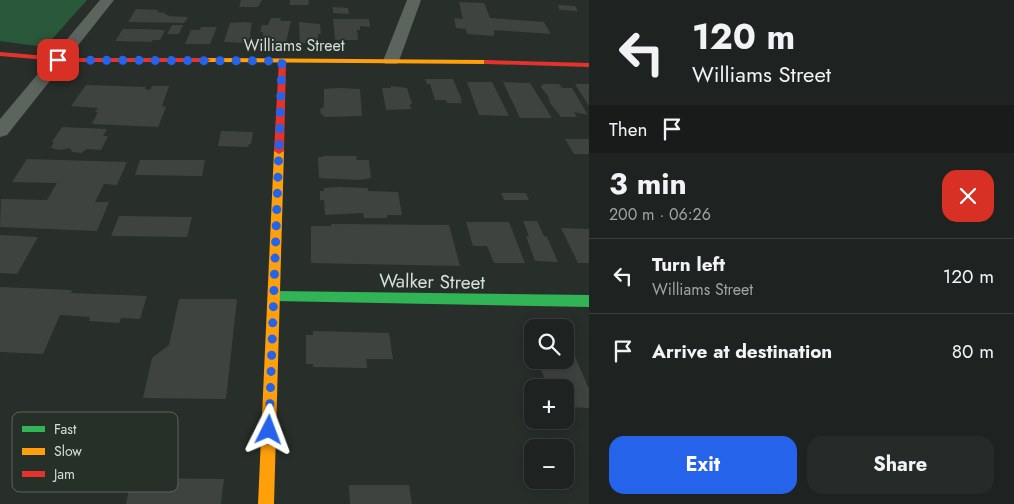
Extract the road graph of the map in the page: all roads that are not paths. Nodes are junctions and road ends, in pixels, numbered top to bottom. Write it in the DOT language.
graph roads {
  1 [pos="107,0"];
  2 [pos="414,0"];
  3 [pos="0,54"];
  4 [pos="58,60"];
  5 [pos="282,61"];
  6 [pos="391,61"];
  7 [pos="589,65"];
  8 [pos="0,131"];
  9 [pos="275,296"];
  10 [pos="589,301"];
  11 [pos="266,504"];
  1 -- 4 [label="street"];
  2 -- 6 [label="street"];
  3 -- 4 [label="street, Williams Street"];
  4 -- 5 [label="street, Williams Street"];
  4 -- 8 [label="street"];
  5 -- 6 [label="street, Williams Street"];
  5 -- 9 [label="street"];
  6 -- 7 [label="street, Williams Street"];
  9 -- 10 [label="street, Walker Street"];
  9 -- 11 [label="street"];
}
